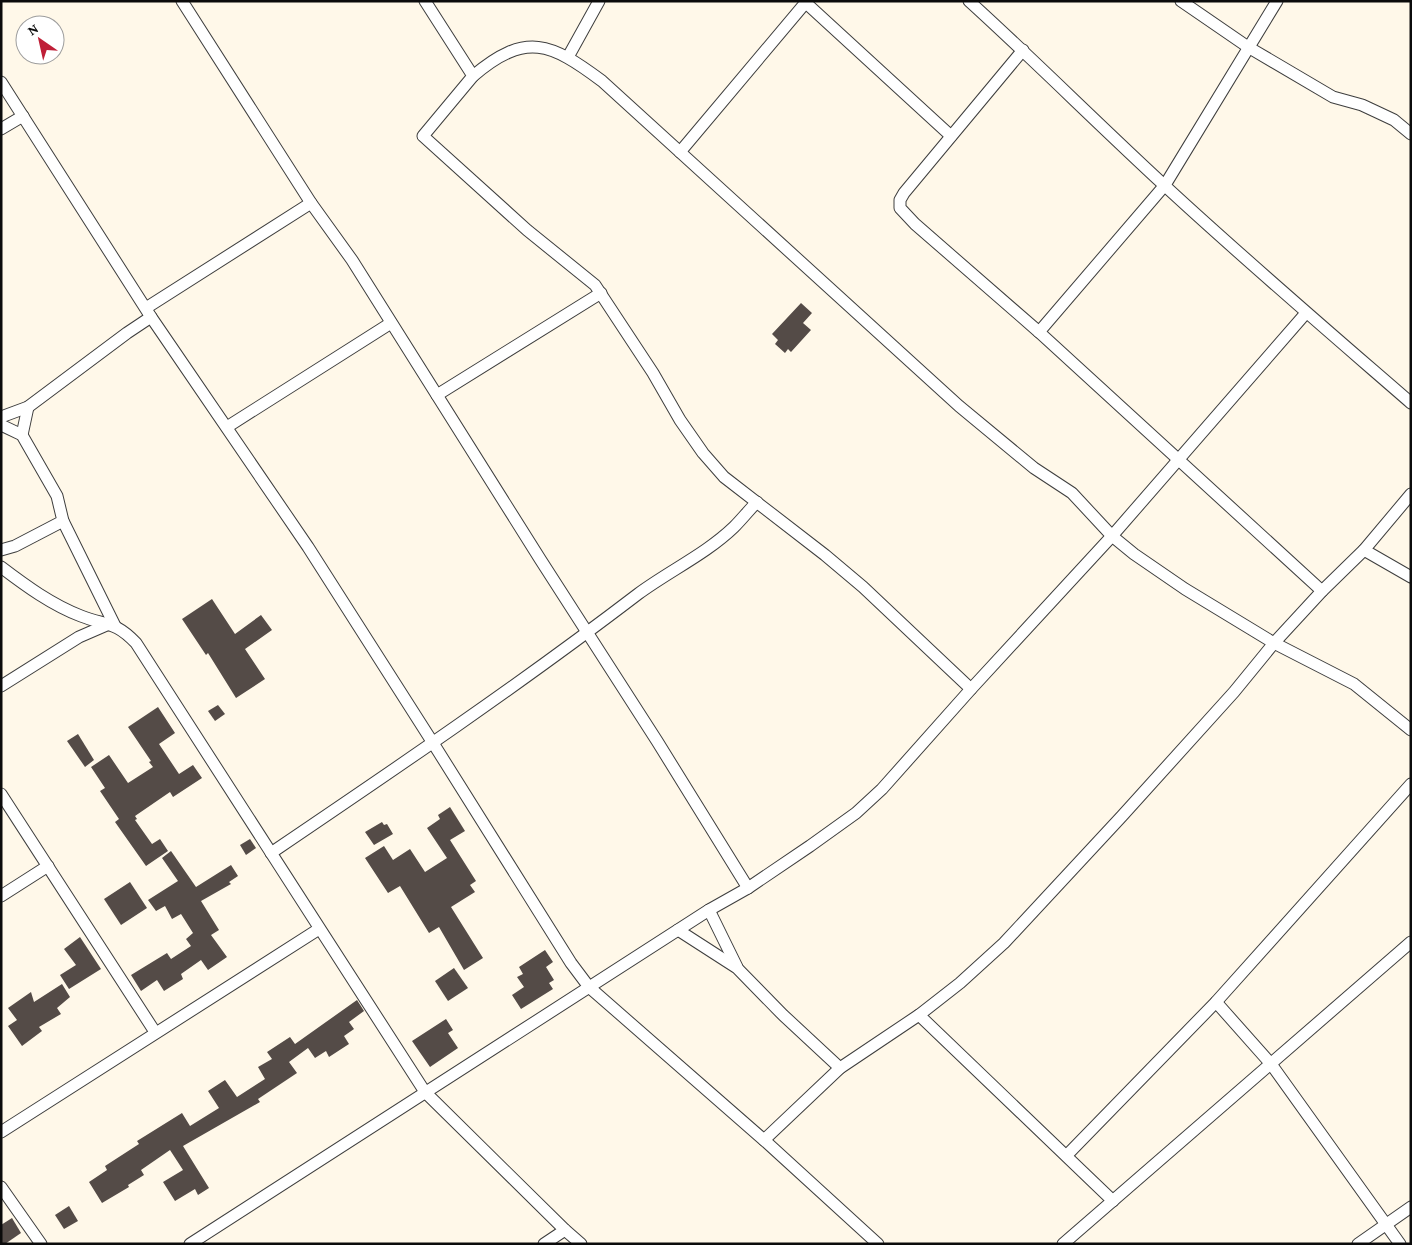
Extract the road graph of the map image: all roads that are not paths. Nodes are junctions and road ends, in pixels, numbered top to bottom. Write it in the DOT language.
graph roads {
  1 [pos="182,1"];
  2 [pos="425,1"];
  3 [pos="599,1"];
  4 [pos="969,1"];
  5 [pos="1182,1"];
  6 [pos="1277,1"];
  7 [pos="807,2"];
  8 [pos="1248,47"];
  9 [pos="1023,50"];
  10 [pos="568,57"];
  11 [pos="473,76"];
  12 [pos="1,82"];
  13 [pos="23,116"];
  14 [pos="1,129"];
  15 [pos="1411,134"];
  16 [pos="951,136"];
  17 [pos="680,152"];
  18 [pos="1165,186"];
  19 [pos="311,203"];
  20 [pos="601,293"];
  21 [pos="149,313"];
  22 [pos="1306,313"];
  23 [pos="391,323"];
  24 [pos="1039,332"];
  25 [pos="437,395"];
  26 [pos="1411,403"];
  27 [pos="28,407"];
  28 [pos="1,417"];
  29 [pos="1,425"];
  30 [pos="227,428"];
  31 [pos="22,435"];
  32 [pos="1180,459"];
  33 [pos="1411,494"];
  34 [pos="757,502"];
  35 [pos="63,521"];
  36 [pos="1112,536"];
  37 [pos="1,550"];
  38 [pos="1364,550"];
  39 [pos="1,567"];
  40 [pos="1411,576"];
  41 [pos="1,577"];
  42 [pos="13,577"];
  43 [pos="1322,591"];
  44 [pos="112,625"];
  45 [pos="587,634"];
  46 [pos="1274,643"];
  47 [pos="1,686"];
  48 [pos="970,689"];
  49 [pos="1411,730"];
  50 [pos="433,743"];
  51 [pos="1411,784"];
  52 [pos="1,794"];
  53 [pos="271,853"];
  54 [pos="48,866"];
  55 [pos="748,888"];
  56 [pos="1,896"];
  57 [pos="710,910"];
  58 [pos="319,929"];
  59 [pos="678,930"];
  60 [pos="1411,942"];
  61 [pos="737,968"];
  62 [pos="589,987"];
  63 [pos="1216,1002"];
  64 [pos="919,1014"];
  65 [pos="155,1032"];
  66 [pos="1271,1064"];
  67 [pos="840,1068"];
  68 [pos="425,1092"];
  69 [pos="1,1132"];
  70 [pos="764,1140"];
  71 [pos="1067,1156"];
  72 [pos="1,1186"];
  73 [pos="1113,1201"];
  74 [pos="1411,1208"];
  75 [pos="1386,1225"];
  76 [pos="565,1230"];
  77 [pos="41,1244"];
  78 [pos="190,1244"];
  79 [pos="544,1244"];
  80 [pos="581,1244"];
  81 [pos="878,1244"];
  82 [pos="1062,1244"];
  83 [pos="1358,1244"];
  84 [pos="1400,1244"];
  1 -- 19 [label="street"];
  2 -- 11 [label="street"];
  3 -- 10 [label="street"];
  4 -- 9 [label="street"];
  5 -- 8 [label="street"];
  6 -- 8 [label="street"];
  7 -- 16 [label="street"];
  7 -- 17 [label="street"];
  8 -- 15 [label="street"];
  8 -- 18 [label="street"];
  9 -- 16 [label="street"];
  9 -- 18 [label="street"];
  10 -- 11 [label="street"];
  10 -- 17 [label="street"];
  11 -- 20 [label="street"];
  12 -- 13 [label="street"];
  13 -- 14 [label="street"];
  13 -- 21 [label="street"];
  16 -- 24 [label="street"];
  17 -- 36 [label="street"];
  18 -- 22 [label="street"];
  18 -- 24 [label="street"];
  19 -- 21 [label="street"];
  19 -- 23 [label="street"];
  20 -- 25 [label="street"];
  20 -- 34 [label="street"];
  21 -- 27 [label="street"];
  21 -- 30 [label="street"];
  22 -- 26 [label="street"];
  22 -- 32 [label="street"];
  23 -- 25 [label="street"];
  23 -- 30 [label="street"];
  24 -- 32 [label="street"];
  25 -- 45 [label="street"];
  27 -- 28 [label="street"];
  27 -- 31 [label="street"];
  29 -- 31 [label="street"];
  30 -- 50 [label="street"];
  31 -- 35 [label="street"];
  32 -- 36 [label="street"];
  32 -- 43 [label="street"];
  33 -- 38 [label="street"];
  34 -- 45 [label="street"];
  34 -- 48 [label="street"];
  35 -- 37 [label="street"];
  35 -- 44 [label="street"];
  36 -- 46 [label="street"];
  36 -- 48 [label="street"];
  38 -- 40 [label="street"];
  38 -- 43 [label="street"];
  39 -- 42 [label="street"];
  41 -- 42 [label="street"];
  42 -- 44 [label="street"];
  43 -- 46 [label="street"];
  44 -- 47 [label="street"];
  44 -- 53 [label="street"];
  45 -- 50 [label="street"];
  45 -- 55 [label="street"];
  46 -- 49 [label="street"];
  46 -- 64 [label="street"];
  48 -- 55 [label="street"];
  50 -- 53 [label="street"];
  50 -- 62 [label="street"];
  51 -- 63 [label="street"];
  52 -- 54 [label="street"];
  53 -- 58 [label="street"];
  54 -- 56 [label="street"];
  54 -- 65 [label="street"];
  55 -- 57 [label="street"];
  57 -- 59 [label="street"];
  57 -- 61 [label="street"];
  58 -- 65 [label="street"];
  58 -- 68 [label="street"];
  59 -- 61 [label="street"];
  59 -- 62 [label="street"];
  60 -- 66 [label="street"];
  61 -- 67 [label="street"];
  62 -- 68 [label="street"];
  62 -- 70 [label="street"];
  63 -- 66 [label="street"];
  63 -- 71 [label="street"];
  64 -- 67 [label="street"];
  64 -- 71 [label="street"];
  65 -- 69 [label="street"];
  66 -- 73 [label="street"];
  66 -- 75 [label="street"];
  67 -- 70 [label="street"];
  68 -- 76 [label="street"];
  68 -- 78 [label="street"];
  70 -- 81 [label="street"];
  71 -- 73 [label="street"];
  72 -- 77 [label="street"];
  73 -- 82 [label="street"];
  74 -- 75 [label="street"];
  75 -- 83 [label="street"];
  75 -- 84 [label="street"];
  76 -- 79 [label="street"];
  76 -- 80 [label="street"];
}
